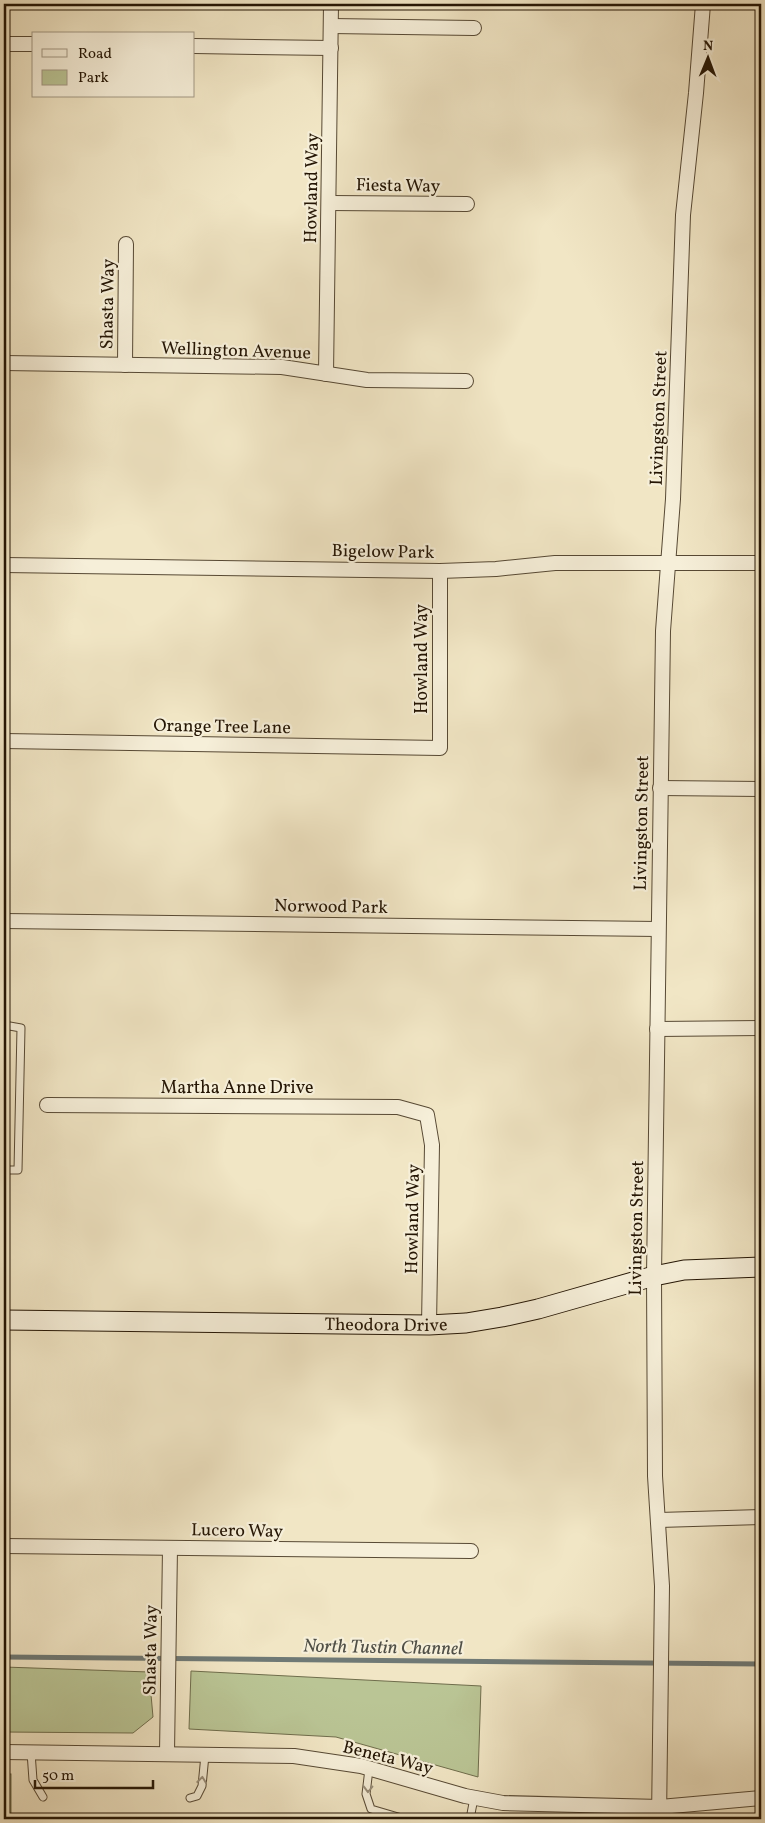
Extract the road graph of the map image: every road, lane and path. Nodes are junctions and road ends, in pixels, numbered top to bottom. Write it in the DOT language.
graph roads {
  1 [pos="331,4"];
  2 [pos="703,4"];
  3 [pos="331,26"];
  4 [pos="474,28"];
  5 [pos="4,44"];
  6 [pos="32,44"];
  7 [pos="195,46"];
  8 [pos="331,48"];
  9 [pos="330,203"];
  10 [pos="467,204"];
  11 [pos="126,244"];
  12 [pos="4,364"];
  13 [pos="125,365"];
  14 [pos="326,374"];
  15 [pos="466,381"];
  16 [pos="669,562"];
  17 [pos="761,563"];
  18 [pos="4,565"];
  19 [pos="440,571"];
  20 [pos="4,741"];
  21 [pos="440,748"];
  22 [pos="660,788"];
  23 [pos="761,789"];
  24 [pos="4,921"];
  25 [pos="658,929"];
  26 [pos="4,1025"];
  27 [pos="761,1028"];
  28 [pos="658,1029"];
  29 [pos="47,1105"];
  30 [pos="426,1115"];
  31 [pos="4,1170"];
  32 [pos="761,1268"];
  33 [pos="654,1276"];
  34 [pos="4,1320"];
  35 [pos="428,1325"];
  36 [pos="761,1517"];
  37 [pos="659,1520"];
  38 [pos="4,1546"];
  39 [pos="170,1548"];
  40 [pos="471,1551"];
  41 [pos="4,1752"];
  42 [pos="31,1752"];
  43 [pos="167,1753"];
  44 [pos="205,1754"];
  45 [pos="369,1769"];
  46 [pos="43,1797"];
  47 [pos="190,1798"];
  48 [pos="474,1798"];
  49 [pos="761,1798"];
  50 [pos="659,1813"];
  51 [pos="405,1819"];
  52 [pos="470,1819"];
  1 -- 3 [label="street, Howland Way"];
  2 -- 16 [label="street, Livingston Street"];
  3 -- 4 [label="street"];
  3 -- 8 [label="street, Howland Way"];
  5 -- 6 [label="street"];
  7 -- 8 [label="street"];
  8 -- 9 [label="street, Howland Way"];
  9 -- 10 [label="street, Fiesta Way"];
  9 -- 14 [label="street, Howland Way"];
  11 -- 13 [label="street, Shasta Way"];
  12 -- 13 [label="street, Wellington Avenue"];
  13 -- 14 [label="street, Wellington Avenue"];
  14 -- 15 [label="street, Wellington Avenue"];
  16 -- 17 [label="street, Bigelow Park"];
  16 -- 19 [label="street, Bigelow Park"];
  16 -- 22 [label="street, Livingston Street"];
  18 -- 19 [label="street, Bigelow Park"];
  19 -- 21 [label="street, Howland Way"];
  20 -- 21 [label="street, Orange Tree Lane"];
  22 -- 23 [label="street"];
  22 -- 25 [label="street, Livingston Street"];
  24 -- 25 [label="street, Norwood Park"];
  25 -- 28 [label="street, Livingston Street"];
  26 -- 31 [label="lane"];
  27 -- 28 [label="street"];
  28 -- 33 [label="street, Livingston Street"];
  29 -- 30 [label="street, Martha Anne Drive"];
  30 -- 35 [label="street, Howland Way"];
  32 -- 33 [label="street, Theodora Drive"];
  33 -- 35 [label="street, Theodora Drive"];
  33 -- 37 [label="street, Livingston Street"];
  34 -- 35 [label="street, Theodora Drive"];
  36 -- 37 [label="street"];
  37 -- 50 [label="street, Livingston Street"];
  38 -- 39 [label="street, Lucero Way"];
  39 -- 40 [label="street, Lucero Way"];
  39 -- 43 [label="street, Shasta Way"];
  41 -- 42 [label="street, Beneta Way"];
  42 -- 43 [label="street, Beneta Way"];
  42 -- 46 [label="lane"];
  43 -- 44 [label="street, Beneta Way"];
  44 -- 45 [label="street, Beneta Way"];
  47 -- 44 [label="lane, one-way"];
  45 -- 48 [label="street, Beneta Way"];
  45 -- 51 [label="lane, one-way"];
  48 -- 50 [label="street, Beneta Way"];
  48 -- 52 [label="lane"];
  49 -- 50 [label="street, Beneta Way"];
}
